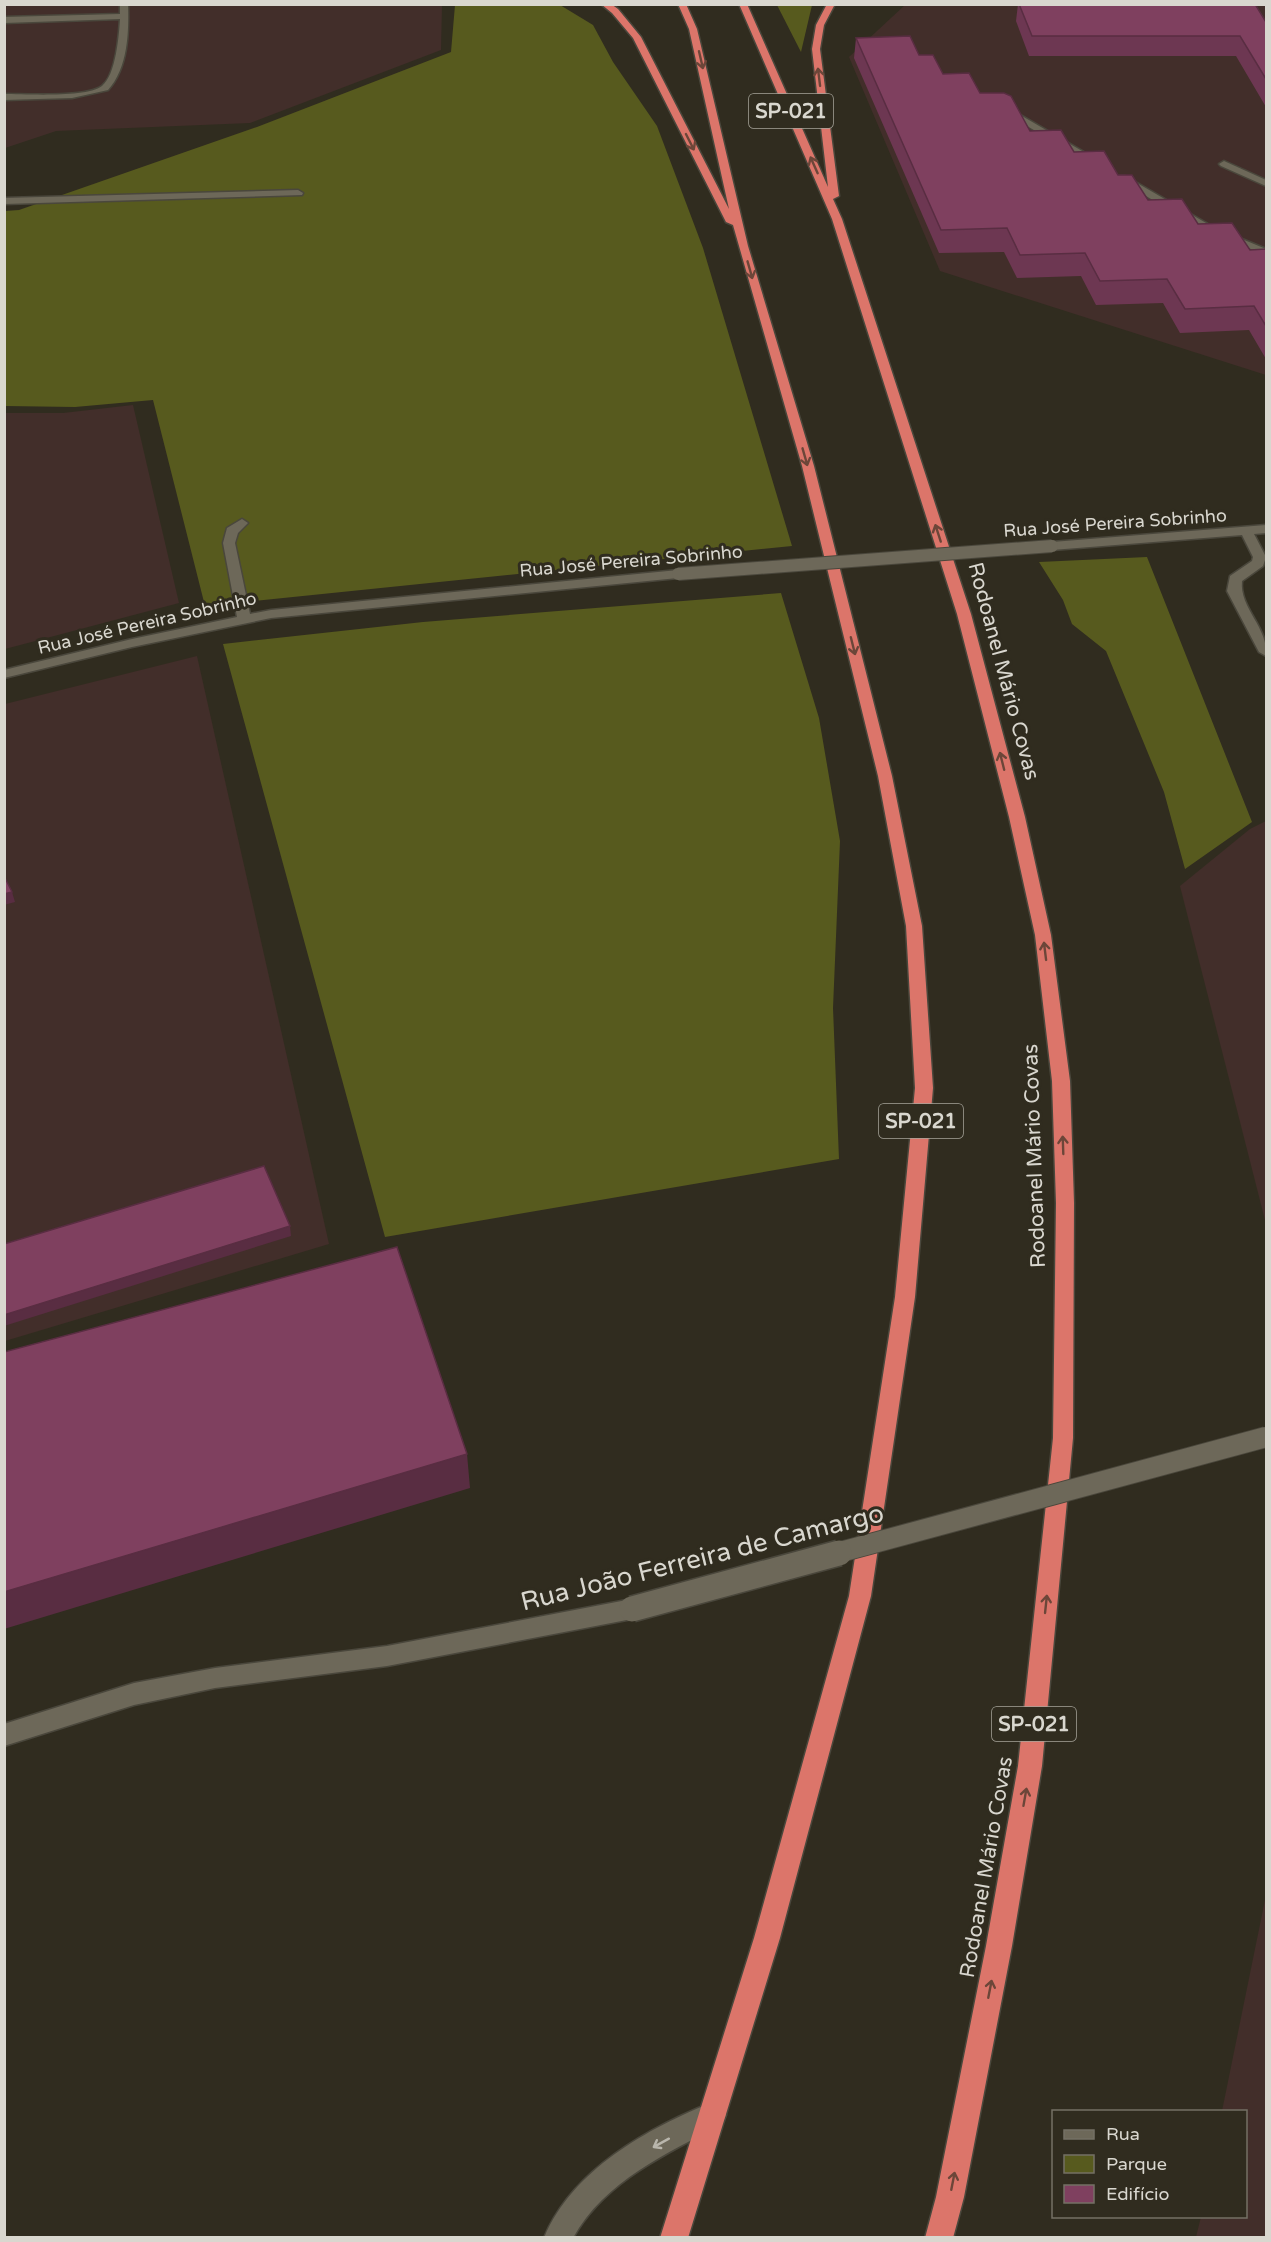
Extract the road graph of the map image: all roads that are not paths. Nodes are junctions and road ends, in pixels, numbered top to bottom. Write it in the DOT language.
graph roads {
  1 [pos="124,4"];
  2 [pos="605,4"];
  3 [pos="682,4"];
  4 [pos="743,4"];
  5 [pos="831,4"];
  6 [pos="125,16"];
  7 [pos="4,20"];
  8 [pos="4,97"];
  9 [pos="991,101"];
  10 [pos="1224,164"];
  11 [pos="1103,167"];
  12 [pos="1113,172"];
  13 [pos="1266,183"];
  14 [pos="298,193"];
  15 [pos="4,201"];
  16 [pos="837,219"];
  17 [pos="743,246"];
  18 [pos="1266,252"];
  19 [pos="242,523"];
  20 [pos="1266,529"];
  21 [pos="1246,531"];
  22 [pos="244,619"];
  23 [pos="1266,652"];
  24 [pos="4,674"];
  25 [pos="1266,1437"];
  26 [pos="4,1735"];
  27 [pos="713,2115"];
  28 [pos="556,2237"];
  29 [pos="674,2238"];
  30 [pos="939,2238"];
  1 -- 6 [label="street"];
  2 -- 17 [label="highway, one-way"];
  3 -- 17 [label="highway, SP-021, one-way"];
  16 -- 4 [label="highway, Rodoanel Mário Covas / SP-021, one-way"];
  16 -- 5 [label="highway, one-way"];
  6 -- 7 [label="street"];
  6 -- 8 [label="street"];
  9 -- 11 [label="street"];
  10 -- 13 [label="street"];
  12 -- 18 [label="street"];
  14 -- 15 [label="street"];
  30 -- 16 [label="highway, Rodoanel Mário Covas / SP-021, one-way"];
  17 -- 27 [label="highway, SP-021, one-way"];
  19 -- 22 [label="street"];
  20 -- 21 [label="street, Rua José Pereira Sobrinho"];
  21 -- 22 [label="street, Rua José Pereira Sobrinho, bridge"];
  21 -- 23 [label="street"];
  22 -- 24 [label="street, Rua José Pereira Sobrinho"];
  25 -- 26 [label="street, Rua João Ferreira de Camargo, bridge"];
  27 -- 28 [label="street, one-way"];
  27 -- 29 [label="highway, SP-021"];
}
